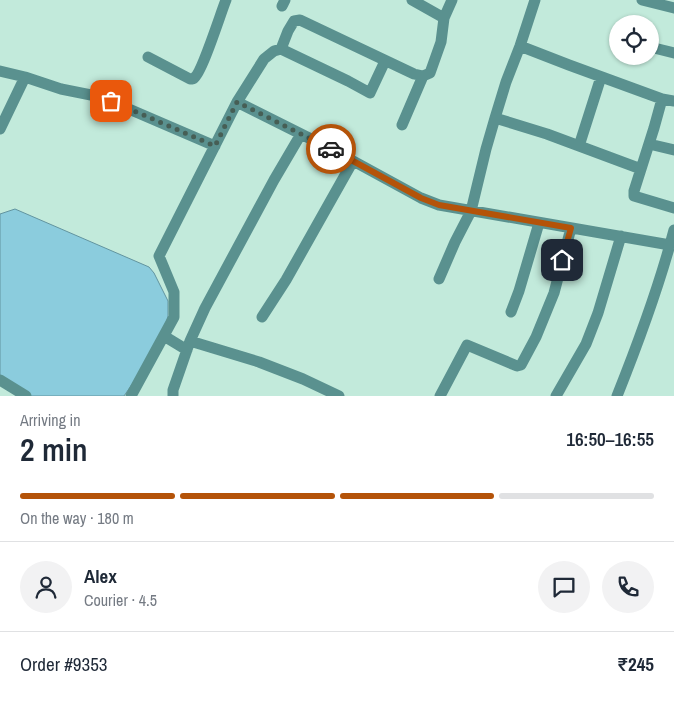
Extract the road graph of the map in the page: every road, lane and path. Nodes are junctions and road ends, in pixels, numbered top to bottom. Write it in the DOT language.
graph roads {
  1 [pos="226,0"];
  2 [pos="412,0"];
  3 [pos="452,0"];
  4 [pos="535,0"];
  5 [pos="642,0"];
  6 [pos="674,8"];
  7 [pos="444,18"];
  8 [pos="520,46"];
  9 [pos="281,49"];
  10 [pos="659,49"];
  11 [pos="674,53"];
  12 [pos="148,57"];
  13 [pos="385,60"];
  14 [pos="0,71"];
  15 [pos="424,76"];
  16 [pos="24,77"];
  17 [pos="601,77"];
  18 [pos="662,99"];
  19 [pos="674,101"];
  20 [pos="237,102"];
  21 [pos="495,118"];
  22 [pos="402,125"];
  23 [pos="0,129"];
  24 [pos="301,134"];
  25 [pos="649,144"];
  26 [pos="215,146"];
  27 [pos="579,146"];
  28 [pos="674,150"];
  29 [pos="353,161"];
  30 [pos="641,168"];
  31 [pos="674,208"];
  32 [pos="471,211"];
  33 [pos="539,223"];
  34 [pos="571,228"];
  35 [pos="674,230"];
  36 [pos="621,236"];
  37 [pos="670,245"];
  38 [pos="669,271"];
  39 [pos="439,279"];
  40 [pos="511,312"];
  41 [pos="262,317"];
  42 [pos="164,336"];
  43 [pos="189,346"];
  44 [pos="0,380"];
  45 [pos="26,396"];
  46 [pos="131,396"];
  47 [pos="173,396"];
  48 [pos="339,396"];
  49 [pos="440,396"];
  50 [pos="556,396"];
  51 [pos="617,396"];
  1 -- 12 [label="street"];
  2 -- 7 [label="street"];
  3 -- 7 [label="street"];
  4 -- 8 [label="street"];
  5 -- 6 [label="street"];
  7 -- 15 [label="street"];
  8 -- 17 [label="street"];
  8 -- 21 [label="street"];
  9 -- 13 [label="street"];
  9 -- 13 [label="street"];
  9 -- 20 [label="street"];
  10 -- 11 [label="street"];
  13 -- 15 [label="street"];
  14 -- 16 [label="street"];
  15 -- 22 [label="street"];
  16 -- 23 [label="street"];
  16 -- 26 [label="street"];
  17 -- 18 [label="street"];
  17 -- 27 [label="street"];
  18 -- 19 [label="street"];
  18 -- 25 [label="street"];
  20 -- 24 [label="street"];
  20 -- 26 [label="street"];
  21 -- 27 [label="street"];
  21 -- 32 [label="street"];
  24 -- 29 [label="street"];
  24 -- 43 [label="street"];
  25 -- 28 [label="street"];
  25 -- 30 [label="street"];
  26 -- 42 [label="street"];
  27 -- 30 [label="street"];
  29 -- 32 [label="street"];
  29 -- 41 [label="street"];
  30 -- 31 [label="street"];
  32 -- 33 [label="street"];
  32 -- 39 [label="street"];
  33 -- 34 [label="street"];
  33 -- 40 [label="street"];
  34 -- 36 [label="street"];
  34 -- 49 [label="street"];
  35 -- 37 [label="street"];
  36 -- 37 [label="street"];
  36 -- 50 [label="street"];
  37 -- 38 [label="street"];
  38 -- 51 [label="street"];
  42 -- 43 [label="street"];
  42 -- 46 [label="street"];
  43 -- 47 [label="street"];
  43 -- 48 [label="street"];
  44 -- 45 [label="street"];
}
